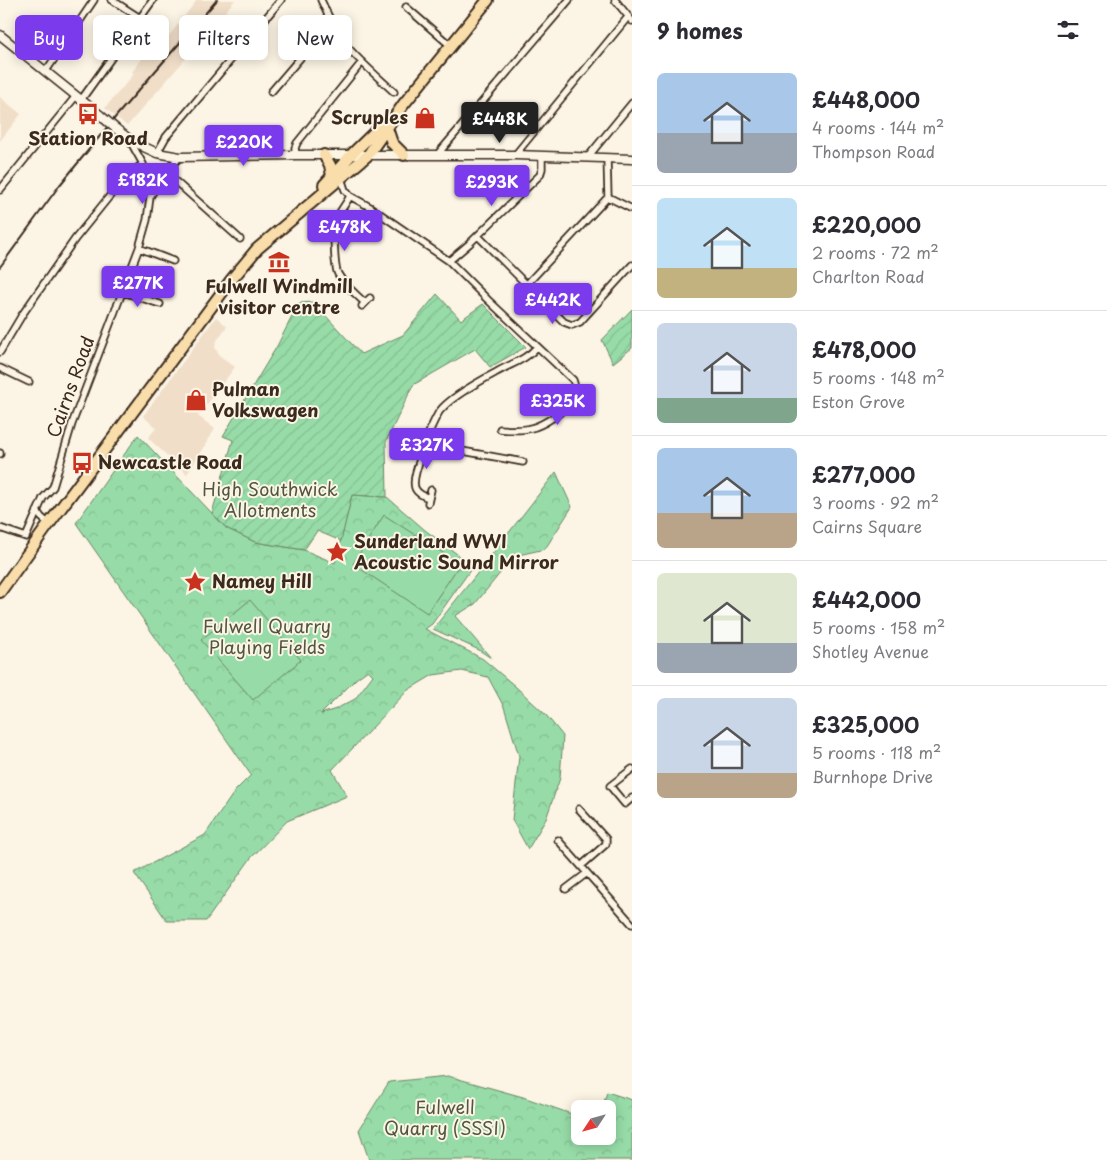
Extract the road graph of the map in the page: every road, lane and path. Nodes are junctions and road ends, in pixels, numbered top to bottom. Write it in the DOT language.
graph roads {
  1 [pos="94,0"];
  2 [pos="112,0"];
  3 [pos="153,0"];
  4 [pos="281,0"];
  5 [pos="321,0"];
  6 [pos="488,0"];
  7 [pos="569,0"];
  8 [pos="615,0"];
  9 [pos="406,7"];
  10 [pos="135,15"];
  11 [pos="142,15"];
  12 [pos="328,15"];
  13 [pos="630,19"];
  14 [pos="0,35"];
  15 [pos="451,46"];
  16 [pos="352,51"];
  17 [pos="108,60"];
  18 [pos="298,60"];
  19 [pos="362,62"];
  20 [pos="46,71"];
  21 [pos="271,92"];
  22 [pos="394,92"];
  23 [pos="79,98"];
  24 [pos="632,103"];
  25 [pos="403,106"];
  26 [pos="387,128"];
  27 [pos="129,139"];
  28 [pos="157,153"];
  29 [pos="296,155"];
  30 [pos="324,155"];
  31 [pos="351,155"];
  32 [pos="368,155"];
  33 [pos="404,155"];
  34 [pos="437,155"];
  35 [pos="515,155"];
  36 [pos="542,156"];
  37 [pos="180,157"];
  38 [pos="587,158"];
  39 [pos="607,158"];
  40 [pos="632,159"];
  41 [pos="143,164"];
  42 [pos="165,172"];
  43 [pos="336,177"];
  44 [pos="0,190"];
  45 [pos="350,196"];
  46 [pos="150,197"];
  47 [pos="608,197"];
  48 [pos="632,209"];
  49 [pos="478,236"];
  50 [pos="240,239"];
  51 [pos="139,248"];
  52 [pos="172,261"];
  53 [pos="449,261"];
  54 [pos="632,265"];
  55 [pos="527,284"];
  56 [pos="122,292"];
  57 [pos="370,298"];
  58 [pos="160,304"];
  59 [pos="537,347"];
  60 [pos="0,352"];
  61 [pos="0,368"];
  62 [pos="29,382"];
  63 [pos="500,429"];
  64 [pos="424,444"];
  65 [pos="524,462"];
  66 [pos="431,490"];
  67 [pos="37,511"];
  68 [pos="49,524"];
  69 [pos="0,528"];
  70 [pos="26,537"];
  71 [pos="32,548"];
  72 [pos="0,592"];
  73 [pos="632,769"];
  74 [pos="632,798"];
  75 [pos="578,808"];
  76 [pos="558,840"];
  77 [pos="581,866"];
  78 [pos="587,873"];
  79 [pos="566,889"];
  80 [pos="632,924"];
  1 -- 20 [label="street"];
  2 -- 10 [label="street"];
  3 -- 11 [label="street"];
  4 -- 28 [label="street"];
  5 -- 12 [label="street"];
  6 -- 15 [label="highway"];
  7 -- 34 [label="street"];
  8 -- 13 [label="street"];
  9 -- 15 [label="street"];
  13 -- 35 [label="street"];
  14 -- 20 [label="main road"];
  15 -- 25 [label="highway"];
  16 -- 19 [label="street"];
  17 -- 23 [label="street"];
  18 -- 21 [label="street"];
  19 -- 22 [label="street"];
  19 -- 29 [label="street"];
  20 -- 23 [label="main road"];
  23 -- 27 [label="main road, bridge"];
  23 -- 44 [label="street"];
  24 -- 38 [label="street"];
  25 -- 26 [label="highway"];
  25 -- 31 [label="highway"];
  26 -- 32 [label="highway"];
  26 -- 33 [label="highway"];
  27 -- 28 [label="main road"];
  27 -- 41 [label="street, Cairns Road"];
  28 -- 37 [label="main road"];
  29 -- 30 [label="main road"];
  29 -- 37 [label="main road"];
  30 -- 31 [label="main road"];
  30 -- 43 [label="highway"];
  31 -- 32 [label="main road"];
  31 -- 43 [label="highway"];
  32 -- 33 [label="main road"];
  32 -- 43 [label="highway"];
  33 -- 34 [label="main road"];
  34 -- 35 [label="main road"];
  35 -- 36 [label="main road"];
  36 -- 38 [label="main road"];
  36 -- 49 [label="street"];
  37 -- 42 [label="street, Cairns Road"];
  38 -- 39 [label="main road"];
  39 -- 40 [label="main road"];
  39 -- 47 [label="street"];
  41 -- 46 [label="street, Cairns Road"];
  41 -- 60 [label="street"];
  42 -- 46 [label="street, Cairns Road"];
  42 -- 50 [label="street"];
  43 -- 45 [label="street"];
  43 -- 68 [label="highway"];
  45 -- 53 [label="street"];
  45 -- 57 [label="street"];
  46 -- 51 [label="street, Cairns Road"];
  47 -- 48 [label="street"];
  47 -- 55 [label="street"];
  49 -- 53 [label="street"];
  49 -- 55 [label="street"];
  51 -- 52 [label="street"];
  51 -- 56 [label="street, Cairns Road"];
  53 -- 59 [label="street"];
  54 -- 55 [label="street"];
  56 -- 58 [label="street"];
  56 -- 67 [label="street, Cairns Road"];
  59 -- 63 [label="street"];
  59 -- 64 [label="street"];
  61 -- 62 [label="street"];
  64 -- 65 [label="street"];
  64 -- 66 [label="street"];
  67 -- 68 [label="street"];
  67 -- 70 [label="street, Cairns Road"];
  68 -- 71 [label="highway"];
  69 -- 70 [label="street"];
  70 -- 71 [label="street"];
  71 -- 72 [label="highway"];
  73 -- 74 [label="street"];
  75 -- 77 [label="street"];
  76 -- 77 [label="street"];
  77 -- 78 [label="street"];
  78 -- 79 [label="street"];
  78 -- 80 [label="street"];
}
